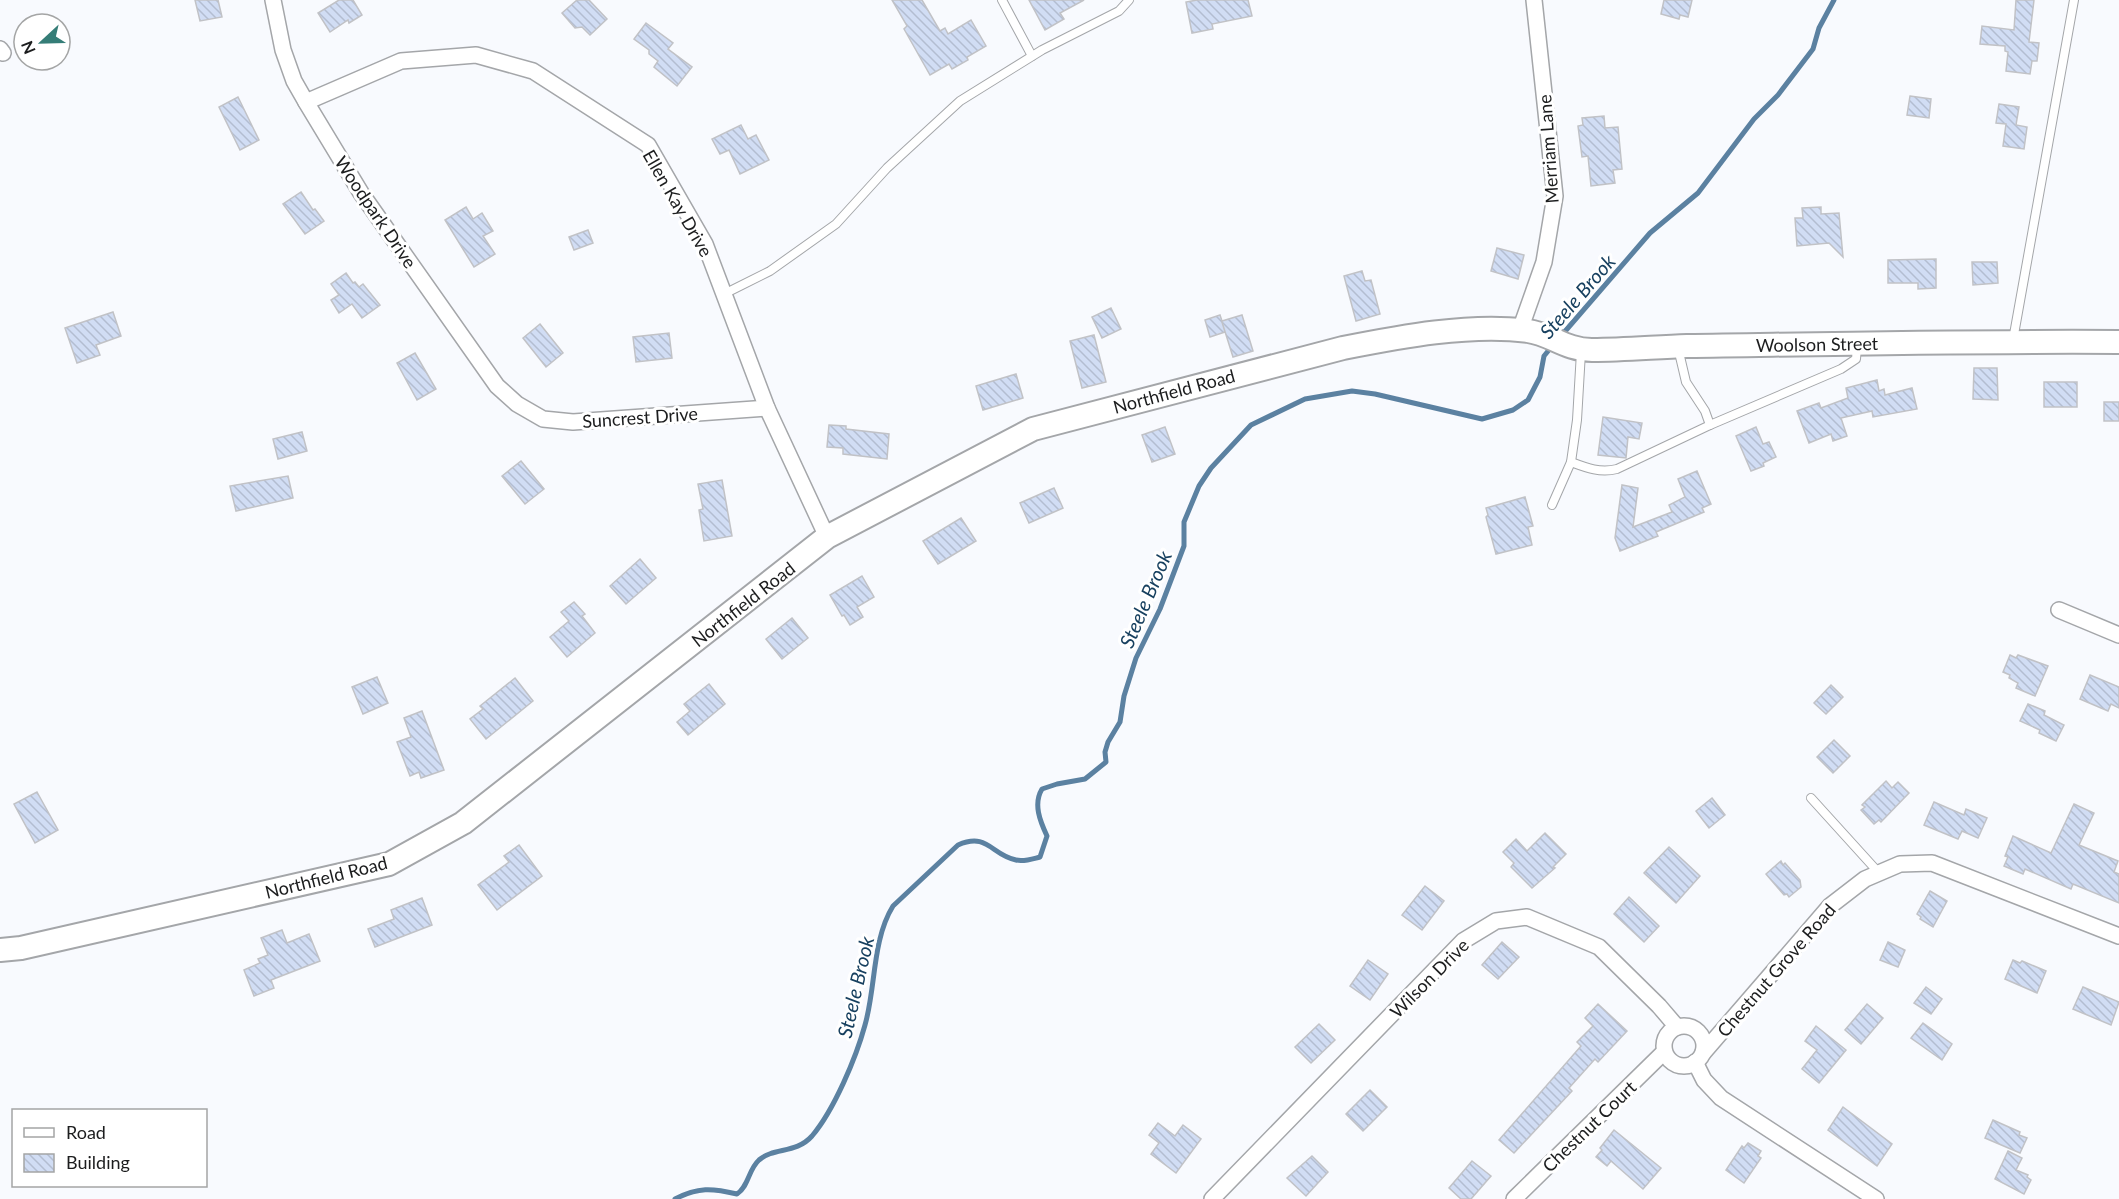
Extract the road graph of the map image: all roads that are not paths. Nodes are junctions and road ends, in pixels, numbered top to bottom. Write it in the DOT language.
graph roads {
  1 [pos="273,0"];
  2 [pos="1002,0"];
  3 [pos="1130,0"];
  4 [pos="1534,0"];
  5 [pos="2074,0"];
  6 [pos="1032,56"];
  7 [pos="306,102"];
  8 [pos="724,294"];
  9 [pos="1529,332"];
  10 [pos="2013,341"];
  11 [pos="2119,342"];
  12 [pos="1858,344"];
  13 [pos="1677,346"];
  14 [pos="1573,347"];
  15 [pos="517,404"];
  16 [pos="767,408"];
  17 [pos="1710,425"];
  18 [pos="1571,462"];
  19 [pos="1552,505"];
  20 [pos="827,537"];
  21 [pos="2059,610"];
  22 [pos="2119,635"];
  23 [pos="1811,798"];
  24 [pos="1879,873"];
  25 [pos="2119,936"];
  26 [pos="0,950"];
  27 [pos="1677,1027"];
  28 [pos="1665,1052"];
  29 [pos="1699,1058"];
  30 [pos="1212,1199"];
  31 [pos="1514,1199"];
  32 [pos="1876,1199"];
  1 -- 7 [label="street, Woodpark Drive"];
  2 -- 6 [label="lane"];
  3 -- 6 [label="lane"];
  4 -- 9 [label="street, Merriam Lane"];
  5 -- 10 [label="lane"];
  6 -- 8 [label="lane"];
  7 -- 8 [label="street, Ellen Kay Drive"];
  7 -- 15 [label="street, Woodpark Drive"];
  8 -- 16 [label="street, Ellen Kay Drive"];
  9 -- 14 [label="street, Woolson Street"];
  9 -- 20 [label="street, Northfield Road"];
  10 -- 11 [label="street, Woolson Street"];
  10 -- 12 [label="street, Woolson Street"];
  12 -- 13 [label="street, Woolson Street"];
  12 -- 17 [label="lane"];
  13 -- 14 [label="street, Woolson Street"];
  13 -- 17 [label="lane"];
  14 -- 18 [label="lane"];
  15 -- 16 [label="street, Suncrest Drive"];
  16 -- 20 [label="street, Ellen Kay Drive"];
  17 -- 18 [label="lane"];
  18 -- 19 [label="lane"];
  20 -- 26 [label="street, Northfield Road"];
  21 -- 22 [label="street"];
  23 -- 24 [label="lane"];
  24 -- 25 [label="street, Chestnut Grove Road"];
  24 -- 29 [label="street, Chestnut Grove Road"];
  27 -- 28 [label="street"];
  27 -- 29 [label="street, Chestnut Grove Road"];
  27 -- 30 [label="street, Wilson Drive"];
  28 -- 29 [label="street"];
  28 -- 31 [label="street, Chestnut Court"];
  29 -- 32 [label="street, Chestnut Grove Road"];
}
